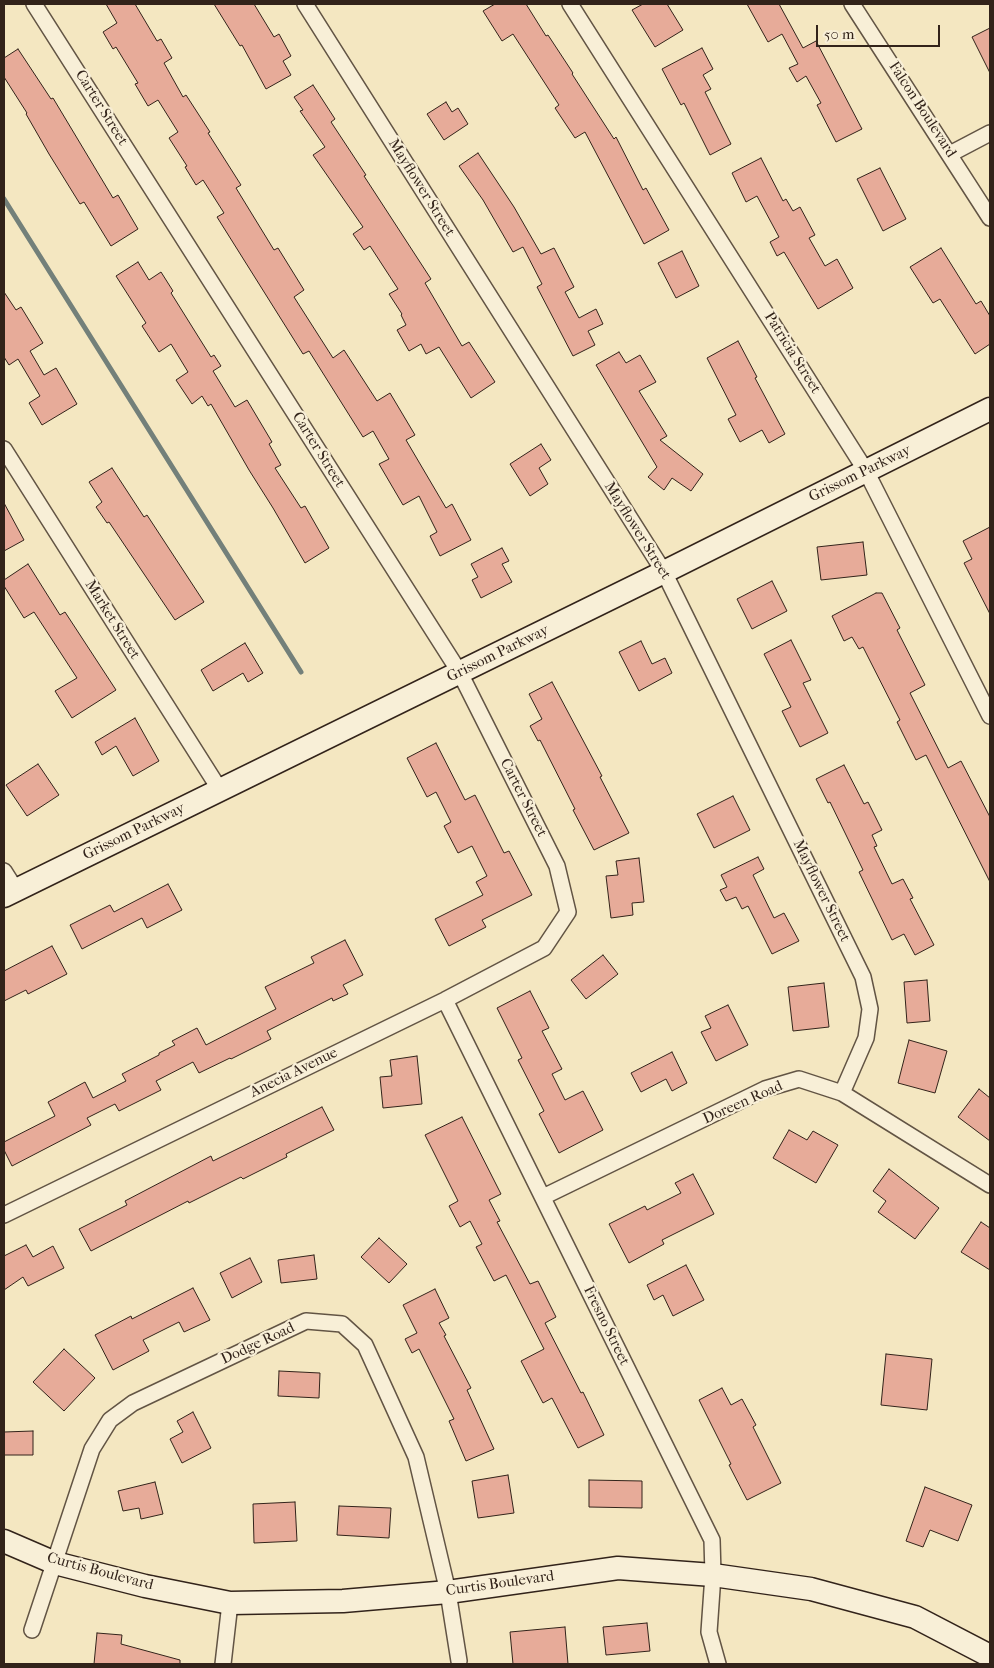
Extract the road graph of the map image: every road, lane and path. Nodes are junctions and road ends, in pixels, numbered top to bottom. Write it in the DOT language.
graph roads {
  1 [pos="34,4"];
  2 [pos="304,4"];
  3 [pos="570,4"];
  4 [pos="852,4"];
  5 [pos="990,133"];
  6 [pos="950,154"];
  7 [pos="990,218"];
  8 [pos="990,409"];
  9 [pos="4,450"];
  10 [pos="866,471"];
  11 [pos="664,572"];
  12 [pos="460,673"];
  13 [pos="990,716"];
  14 [pos="220,790"];
  15 [pos="4,871"];
  16 [pos="10,893"];
  17 [pos="568,912"];
  18 [pos="445,1000"];
  19 [pos="842,1093"];
  20 [pos="990,1185"];
  21 [pos="543,1197"];
  22 [pos="4,1215"];
  23 [pos="4,1541"];
  24 [pos="55,1563"];
  25 [pos="713,1575"];
  26 [pos="448,1592"];
  27 [pos="230,1603"];
  28 [pos="32,1630"];
  29 [pos="990,1656"];
  30 [pos="459,1661"];
  31 [pos="223,1664"];
  32 [pos="718,1664"];
  1 -- 12 [label="street, Carter Street"];
  2 -- 11 [label="street, Mayflower Street"];
  3 -- 10 [label="street, Patricia Street"];
  4 -- 6 [label="street, Falcon Boulevard"];
  5 -- 6 [label="street"];
  6 -- 7 [label="street, Falcon Boulevard"];
  8 -- 10 [label="main road, Grissom Parkway"];
  9 -- 14 [label="street, Market Street"];
  10 -- 11 [label="main road, Grissom Parkway"];
  10 -- 13 [label="street, Patricia Street"];
  11 -- 12 [label="main road, Grissom Parkway"];
  11 -- 19 [label="street, Mayflower Street"];
  12 -- 14 [label="main road, Grissom Parkway"];
  12 -- 17 [label="street, Carter Street"];
  14 -- 16 [label="main road, Grissom Parkway"];
  15 -- 16 [label="street"];
  17 -- 18 [label="street, Anecia Avenue"];
  18 -- 21 [label="street, Fresno Street"];
  18 -- 22 [label="street, Anecia Avenue"];
  19 -- 20 [label="street, Doreen Road"];
  19 -- 21 [label="street, Doreen Road"];
  21 -- 25 [label="street, Fresno Street"];
  23 -- 24 [label="main road, Curtis Boulevard"];
  24 -- 26 [label="street, Dodge Road"];
  24 -- 27 [label="main road, Curtis Boulevard"];
  24 -- 28 [label="street, Dodge Road"];
  25 -- 26 [label="main road, Curtis Boulevard"];
  25 -- 29 [label="main road, Curtis Boulevard"];
  25 -- 32 [label="street, Fresno Street"];
  26 -- 27 [label="main road, Curtis Boulevard"];
  26 -- 30 [label="street, Dodge Road"];
  27 -- 31 [label="street"];
}
